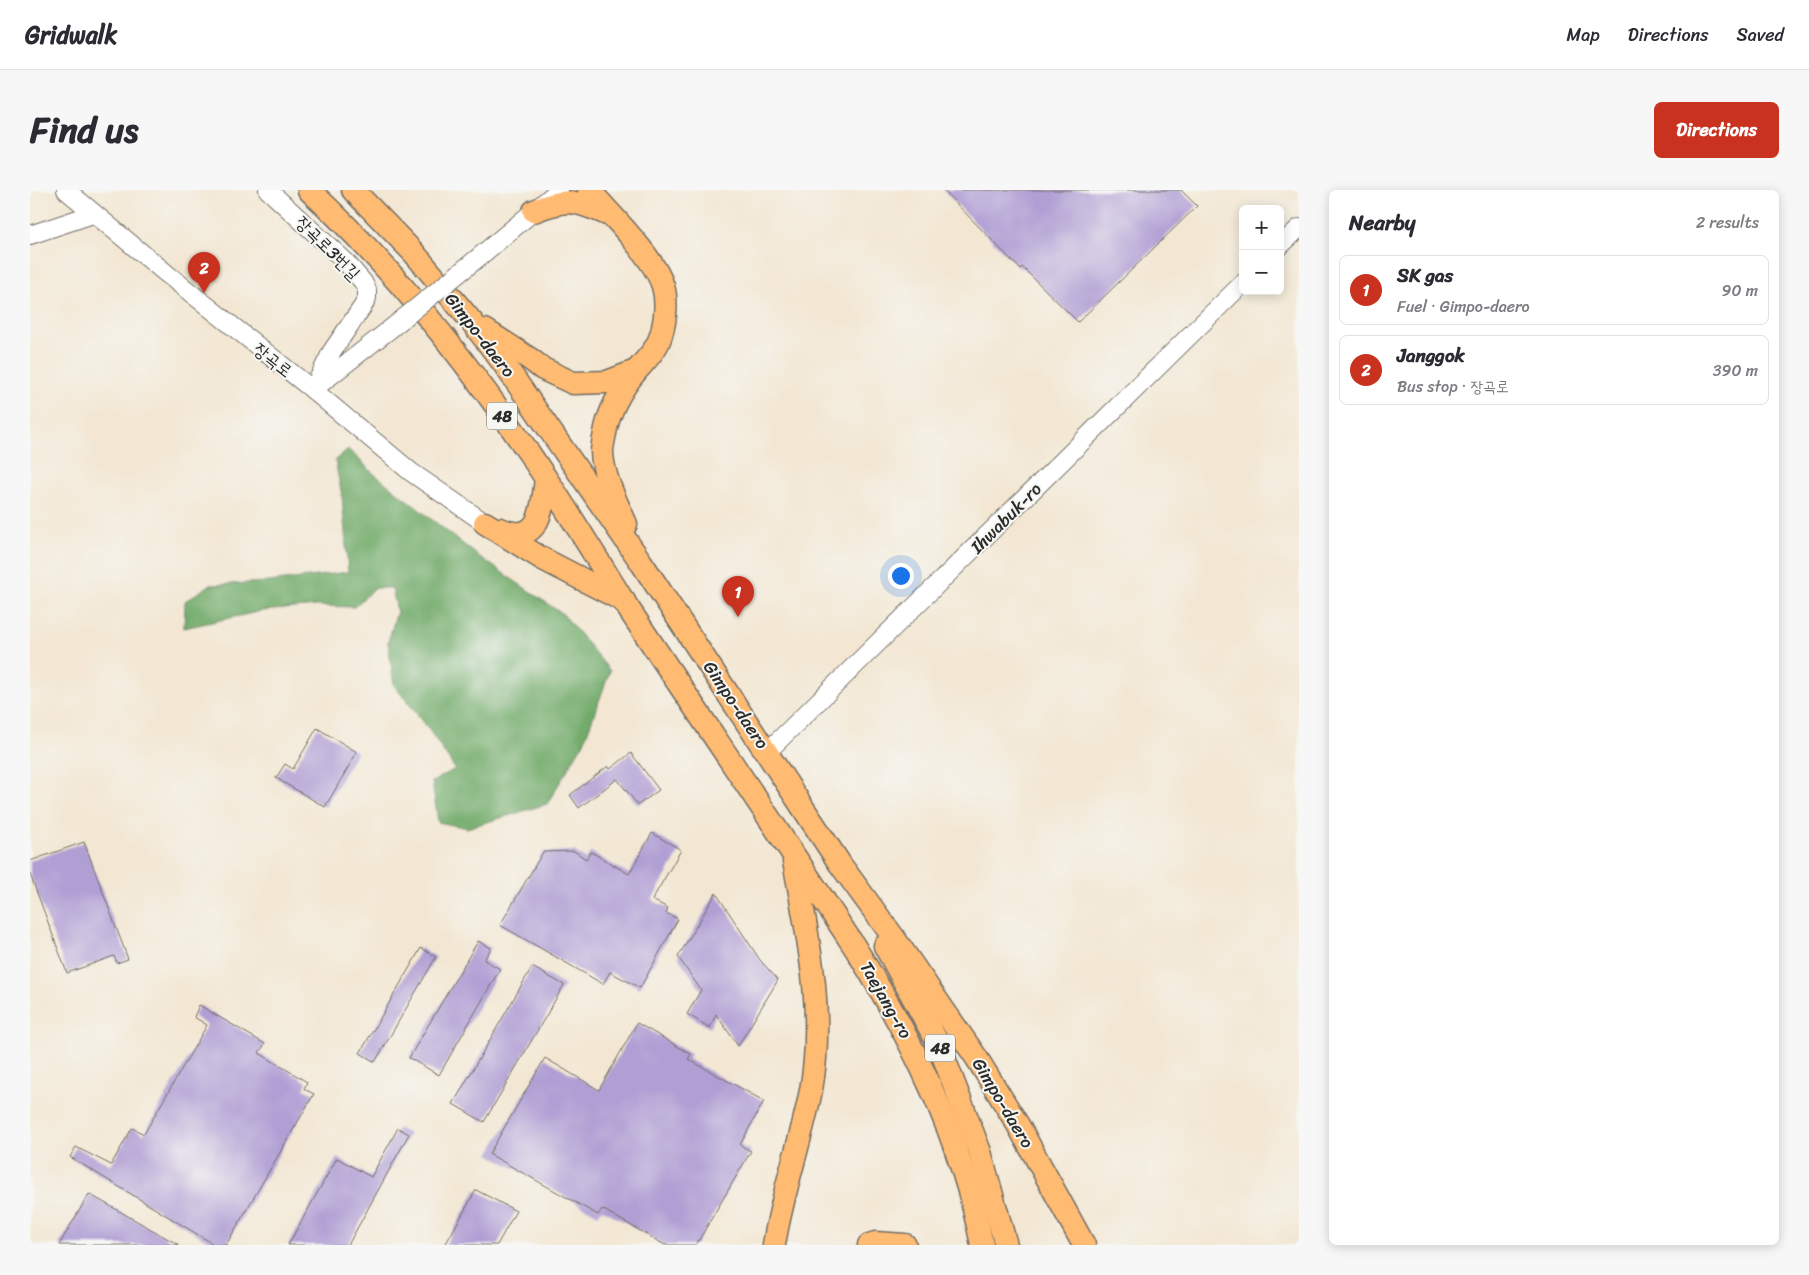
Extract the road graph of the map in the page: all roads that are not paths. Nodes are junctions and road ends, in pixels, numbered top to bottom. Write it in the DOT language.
graph roads {
  1 [pos="66,190"];
  2 [pos="268,190"];
  3 [pos="309,190"];
  4 [pos="353,190"];
  5 [pos="558,190"];
  6 [pos="589,190"];
  7 [pos="608,190"];
  8 [pos="534,211"];
  9 [pos="94,214"];
  10 [pos="616,221"];
  11 [pos="1299,228"];
  12 [pos="30,235"];
  13 [pos="1284,242"];
  14 [pos="1239,287"];
  15 [pos="472,322"];
  16 [pos="636,371"];
  17 [pos="313,390"];
  18 [pos="546,479"];
  19 [pos="485,523"];
  20 [pos="641,562"];
  21 [pos="624,601"];
  22 [pos="767,752"];
  23 [pos="792,853"];
  24 [pos="840,864"];
  25 [pos="774,1245"];
  26 [pos="869,1245"];
  27 [pos="905,1245"];
  28 [pos="982,1245"];
  29 [pos="1006,1245"];
  30 [pos="1084,1245"];
  1 -- 9 [label="street, 장곡로"];
  2 -- 17 [label="street, 장곡로3번길"];
  3 -- 18 [label="main road, Gimpo-daero / 48"];
  4 -- 15 [label="main road, Gimpo-daero / 48"];
  5 -- 8 [label="street"];
  6 -- 10 [label="main road"];
  7 -- 10 [label="main road"];
  8 -- 10 [label="main road"];
  8 -- 17 [label="street, bridge"];
  9 -- 12 [label="street"];
  9 -- 17 [label="street, 장곡로"];
  10 -- 16 [label="main road"];
  11 -- 13 [label="street"];
  14 -- 22 [label="street, Ihwabuk-ro"];
  15 -- 16 [label="main road"];
  15 -- 20 [label="main road, Gimpo-daero / 48"];
  16 -- 20 [label="main road"];
  17 -- 19 [label="street, 장곡로"];
  18 -- 19 [label="main road"];
  18 -- 21 [label="main road, Gimpo-daero / 48"];
  19 -- 21 [label="main road"];
  20 -- 22 [label="main road, Gimpo-daero / 48"];
  21 -- 23 [label="main road, Gimpo-daero / 48"];
  22 -- 24 [label="main road, Gimpo-daero / 48"];
  23 -- 25 [label="main road, Gimpo-daero"];
  23 -- 28 [label="main road, Taejang-ro / 48"];
  24 -- 29 [label="main road, Taejang-ro / 48"];
  24 -- 30 [label="main road, Gimpo-daero"];
  26 -- 27 [label="main road"];
}
